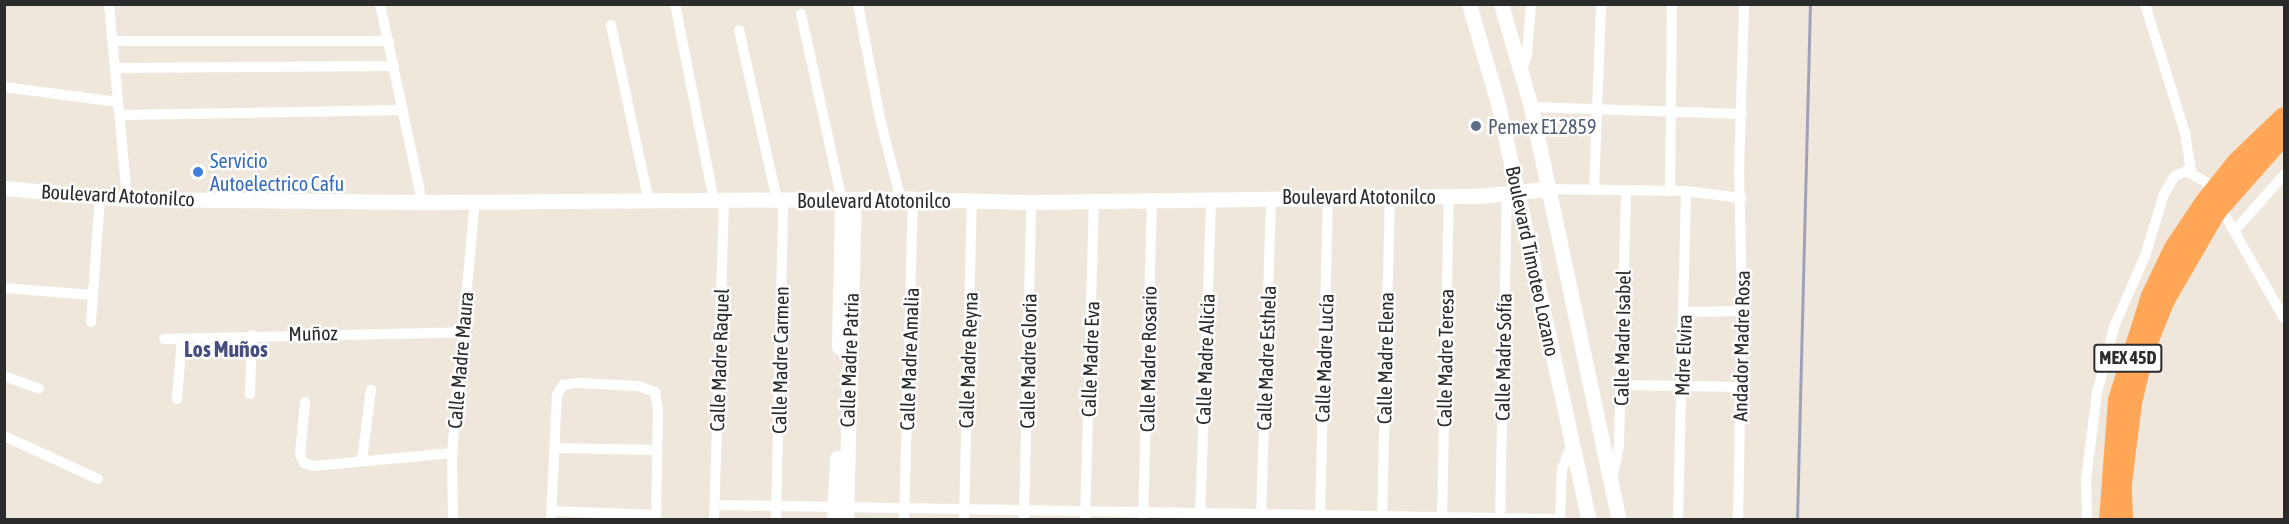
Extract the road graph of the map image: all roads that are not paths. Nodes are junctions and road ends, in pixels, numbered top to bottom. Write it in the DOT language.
graph roads {
  1 [pos="109,4"];
  2 [pos="380,4"];
  3 [pos="675,4"];
  4 [pos="1469,4"];
  5 [pos="1502,4"];
  6 [pos="1531,4"];
  7 [pos="1600,4"];
  8 [pos="1671,4"];
  9 [pos="1744,4"];
  10 [pos="2145,4"];
  11 [pos="858,8"];
  12 [pos="801,14"];
  13 [pos="610,25"];
  14 [pos="739,30"];
  15 [pos="389,40"];
  16 [pos="113,41"];
  17 [pos="394,66"];
  18 [pos="115,68"];
  19 [pos="1522,71"];
  20 [pos="4,87"];
  21 [pos="118,102"];
  22 [pos="1531,107"];
  23 [pos="1598,109"];
  24 [pos="403,110"];
  25 [pos="1668,112"];
  26 [pos="1742,114"];
  27 [pos="122,115"];
  28 [pos="2284,117"];
  29 [pos="2284,135"];
  30 [pos="2191,172"];
  31 [pos="2284,174"];
  32 [pos="2227,186"];
  33 [pos="4,188"];
  34 [pos="1547,189"];
  35 [pos="1594,189"];
  36 [pos="1626,190"];
  37 [pos="1670,191"];
  38 [pos="1686,191"];
  39 [pos="1513,193"];
  40 [pos="1328,196"];
  41 [pos="1449,196"];
  42 [pos="100,197"];
  43 [pos="1271,197"];
  44 [pos="1390,197"];
  45 [pos="1152,198"];
  46 [pos="1211,198"];
  47 [pos="1742,198"];
  48 [pos="128,199"];
  49 [pos="907,199"];
  50 [pos="1094,199"];
  51 [pos="780,200"];
  52 [pos="848,200"];
  53 [pos="972,200"];
  54 [pos="719,201"];
  55 [pos="422,202"];
  56 [pos="475,202"];
  57 [pos="649,202"];
  58 [pos="1031,202"];
  59 [pos="2204,217"];
  60 [pos="2236,229"];
  61 [pos="4,288"];
  62 [pos="93,295"];
  63 [pos="1742,310"];
  64 [pos="1684,312"];
  65 [pos="2284,318"];
  66 [pos="91,322"];
  67 [pos="463,332"];
  68 [pos="252,335"];
  69 [pos="182,338"];
  70 [pos="164,339"];
  71 [pos="4,376"];
  72 [pos="1622,385"];
  73 [pos="1682,386"];
  74 [pos="1741,387"];
  75 [pos="39,389"];
  76 [pos="371,390"];
  77 [pos="250,394"];
  78 [pos="177,399"];
  79 [pos="305,402"];
  80 [pos="4,436"];
  81 [pos="1572,444"];
  82 [pos="554,448"];
  83 [pos="657,450"];
  84 [pos="452,453"];
  85 [pos="362,461"];
  86 [pos="98,479"];
  87 [pos="1611,484"];
  88 [pos="715,505"];
  89 [pos="777,505"];
  90 [pos="904,506"];
  91 [pos="840,513"];
  92 [pos="964,514"];
  93 [pos="1144,514"];
  94 [pos="551,515"];
  95 [pos="1024,515"];
  96 [pos="1085,515"];
  97 [pos="1200,516"];
  98 [pos="1261,516"];
  99 [pos="1320,516"];
  100 [pos="656,517"];
  101 [pos="1382,517"];
  102 [pos="1442,518"];
  103 [pos="1500,518"];
  104 [pos="453,519"];
  105 [pos="714,519"];
  106 [pos="776,519"];
  107 [pos="904,519"];
  108 [pos="1560,519"];
  109 [pos="1589,519"];
  110 [pos="1619,519"];
  111 [pos="1678,519"];
  112 [pos="1738,519"];
  113 [pos="2087,519"];
  114 [pos="2109,519"];
  115 [pos="2123,519"];
  1 -- 16 [label="street"];
  2 -- 15 [label="street"];
  3 -- 54 [label="street, Calle Madre Raquel"];
  4 -- 39 [label="main road, Boulevard Timoteo Lozano"];
  5 -- 19 [label="main road, Boulevard Timoteo Lozano"];
  6 -- 19 [label="street"];
  7 -- 23 [label="street"];
  8 -- 25 [label="street"];
  9 -- 26 [label="street, Andador Madre Rosa"];
  10 -- 30 [label="street"];
  11 -- 49 [label="street, Calle Madre Amalia"];
  12 -- 52 [label="street"];
  13 -- 57 [label="street"];
  14 -- 51 [label="street, Calle Madre Carmen"];
  15 -- 16 [label="street"];
  15 -- 17 [label="street"];
  16 -- 18 [label="street"];
  17 -- 18 [label="street"];
  17 -- 24 [label="street"];
  18 -- 21 [label="street"];
  19 -- 22 [label="main road, Boulevard Timoteo Lozano"];
  20 -- 21 [label="street"];
  21 -- 27 [label="street"];
  22 -- 23 [label="street"];
  22 -- 34 [label="main road, Boulevard Timoteo Lozano"];
  23 -- 25 [label="street"];
  23 -- 35 [label="street"];
  24 -- 27 [label="street"];
  24 -- 55 [label="street"];
  25 -- 26 [label="street"];
  25 -- 37 [label="street"];
  26 -- 47 [label="street, Andador Madre Rosa"];
  27 -- 48 [label="street"];
  28 -- 32 [label="highway, MEX 45D"];
  29 -- 32 [label="highway, MEX 45D"];
  30 -- 60 [label="street"];
  30 -- 113 [label="street"];
  31 -- 60 [label="street"];
  32 -- 59 [label="highway, MEX 45D"];
  33 -- 42 [label="main road, Boulevard Atotonilco"];
  34 -- 35 [label="street, Boulevard Atotonilco"];
  34 -- 39 [label="main road, Boulevard Atotonilco"];
  34 -- 87 [label="main road, Boulevard Timoteo Lozano"];
  35 -- 36 [label="street, Boulevard Atotonilco"];
  36 -- 37 [label="street, Boulevard Atotonilco"];
  36 -- 72 [label="street, Calle Madre Isabel"];
  37 -- 38 [label="street, Boulevard Atotonilco"];
  38 -- 47 [label="street, Boulevard Atotonilco"];
  38 -- 64 [label="street, Mdre Elvira"];
  39 -- 41 [label="main road, Boulevard Atotonilco"];
  39 -- 81 [label="main road, Boulevard Timoteo Lozano"];
  39 -- 103 [label="street, Calle Madre Sofía"];
  40 -- 43 [label="main road, Boulevard Atotonilco"];
  40 -- 44 [label="main road, Boulevard Atotonilco"];
  40 -- 99 [label="street, Calle Madre Lucía"];
  41 -- 44 [label="main road, Boulevard Atotonilco"];
  41 -- 102 [label="street, Calle Madre Teresa"];
  42 -- 48 [label="main road, Boulevard Atotonilco"];
  42 -- 62 [label="street"];
  43 -- 46 [label="main road, Boulevard Atotonilco"];
  43 -- 98 [label="street, Calle Madre Esthela"];
  44 -- 101 [label="street, Calle Madre Elena"];
  45 -- 46 [label="main road, Boulevard Atotonilco"];
  45 -- 50 [label="main road, Boulevard Atotonilco"];
  45 -- 93 [label="street, Calle Madre Rosario"];
  46 -- 97 [label="street, Calle Madre Alicia"];
  47 -- 63 [label="street, Andador Madre Rosa"];
  48 -- 55 [label="main road, Boulevard Atotonilco"];
  49 -- 52 [label="main road, Boulevard Atotonilco"];
  49 -- 53 [label="main road, Boulevard Atotonilco"];
  49 -- 90 [label="street, Calle Madre Amalia"];
  50 -- 58 [label="main road, Boulevard Atotonilco"];
  50 -- 96 [label="street, Calle Madre Eva"];
  51 -- 52 [label="main road, Boulevard Atotonilco"];
  51 -- 54 [label="main road, Boulevard Atotonilco"];
  51 -- 89 [label="street, Calle Madre Carmen"];
  52 -- 91 [label="main road, Calle Madre Patria"];
  53 -- 58 [label="main road, Boulevard Atotonilco"];
  53 -- 92 [label="street, Calle Madre Reyna"];
  54 -- 57 [label="main road, Boulevard Atotonilco"];
  54 -- 88 [label="street, Calle Madre Raquel"];
  55 -- 56 [label="main road, Boulevard Atotonilco"];
  56 -- 57 [label="main road, Boulevard Atotonilco"];
  56 -- 67 [label="street, Calle Madre Maura"];
  58 -- 95 [label="street, Calle Madre Gloria"];
  59 -- 114 [label="highway, MEX 45D"];
  59 -- 115 [label="highway, MEX 45D"];
  60 -- 65 [label="street"];
  61 -- 62 [label="street"];
  62 -- 66 [label="street"];
  63 -- 64 [label="street"];
  63 -- 74 [label="street, Andador Madre Rosa"];
  64 -- 73 [label="street, Mdre Elvira"];
  67 -- 68 [label="street, Muñoz"];
  67 -- 84 [label="street, Calle Madre Maura"];
  68 -- 69 [label="street, Muñoz"];
  68 -- 77 [label="street"];
  69 -- 70 [label="street, Muñoz"];
  69 -- 78 [label="street"];
  71 -- 75 [label="street"];
  72 -- 73 [label="street"];
  72 -- 87 [label="street, Calle Madre Isabel"];
  73 -- 74 [label="street"];
  73 -- 111 [label="street, Mdre Elvira"];
  74 -- 112 [label="street, Andador Madre Rosa"];
  76 -- 85 [label="street"];
  79 -- 85 [label="street"];
  80 -- 86 [label="street"];
  81 -- 108 [label="street"];
  81 -- 109 [label="main road, Boulevard Timoteo Lozano"];
  82 -- 83 [label="street"];
  82 -- 83 [label="street"];
  82 -- 94 [label="street"];
  83 -- 100 [label="street"];
  84 -- 85 [label="street"];
  84 -- 104 [label="street, Calle Madre Maura"];
  87 -- 110 [label="main road, Boulevard Timoteo Lozano"];
  88 -- 89 [label="street"];
  88 -- 105 [label="street, Calle Madre Raquel"];
  89 -- 91 [label="street"];
  89 -- 106 [label="street, Calle Madre Carmen"];
  90 -- 91 [label="street"];
  90 -- 92 [label="street"];
  90 -- 107 [label="street, Calle Madre Amalia"];
  92 -- 95 [label="street"];
  93 -- 96 [label="street"];
  93 -- 97 [label="street"];
  94 -- 100 [label="street"];
  95 -- 96 [label="street"];
  97 -- 98 [label="street"];
  98 -- 99 [label="street"];
  99 -- 101 [label="street"];
  101 -- 102 [label="street"];
  102 -- 103 [label="street"];
  103 -- 108 [label="street"];
}
